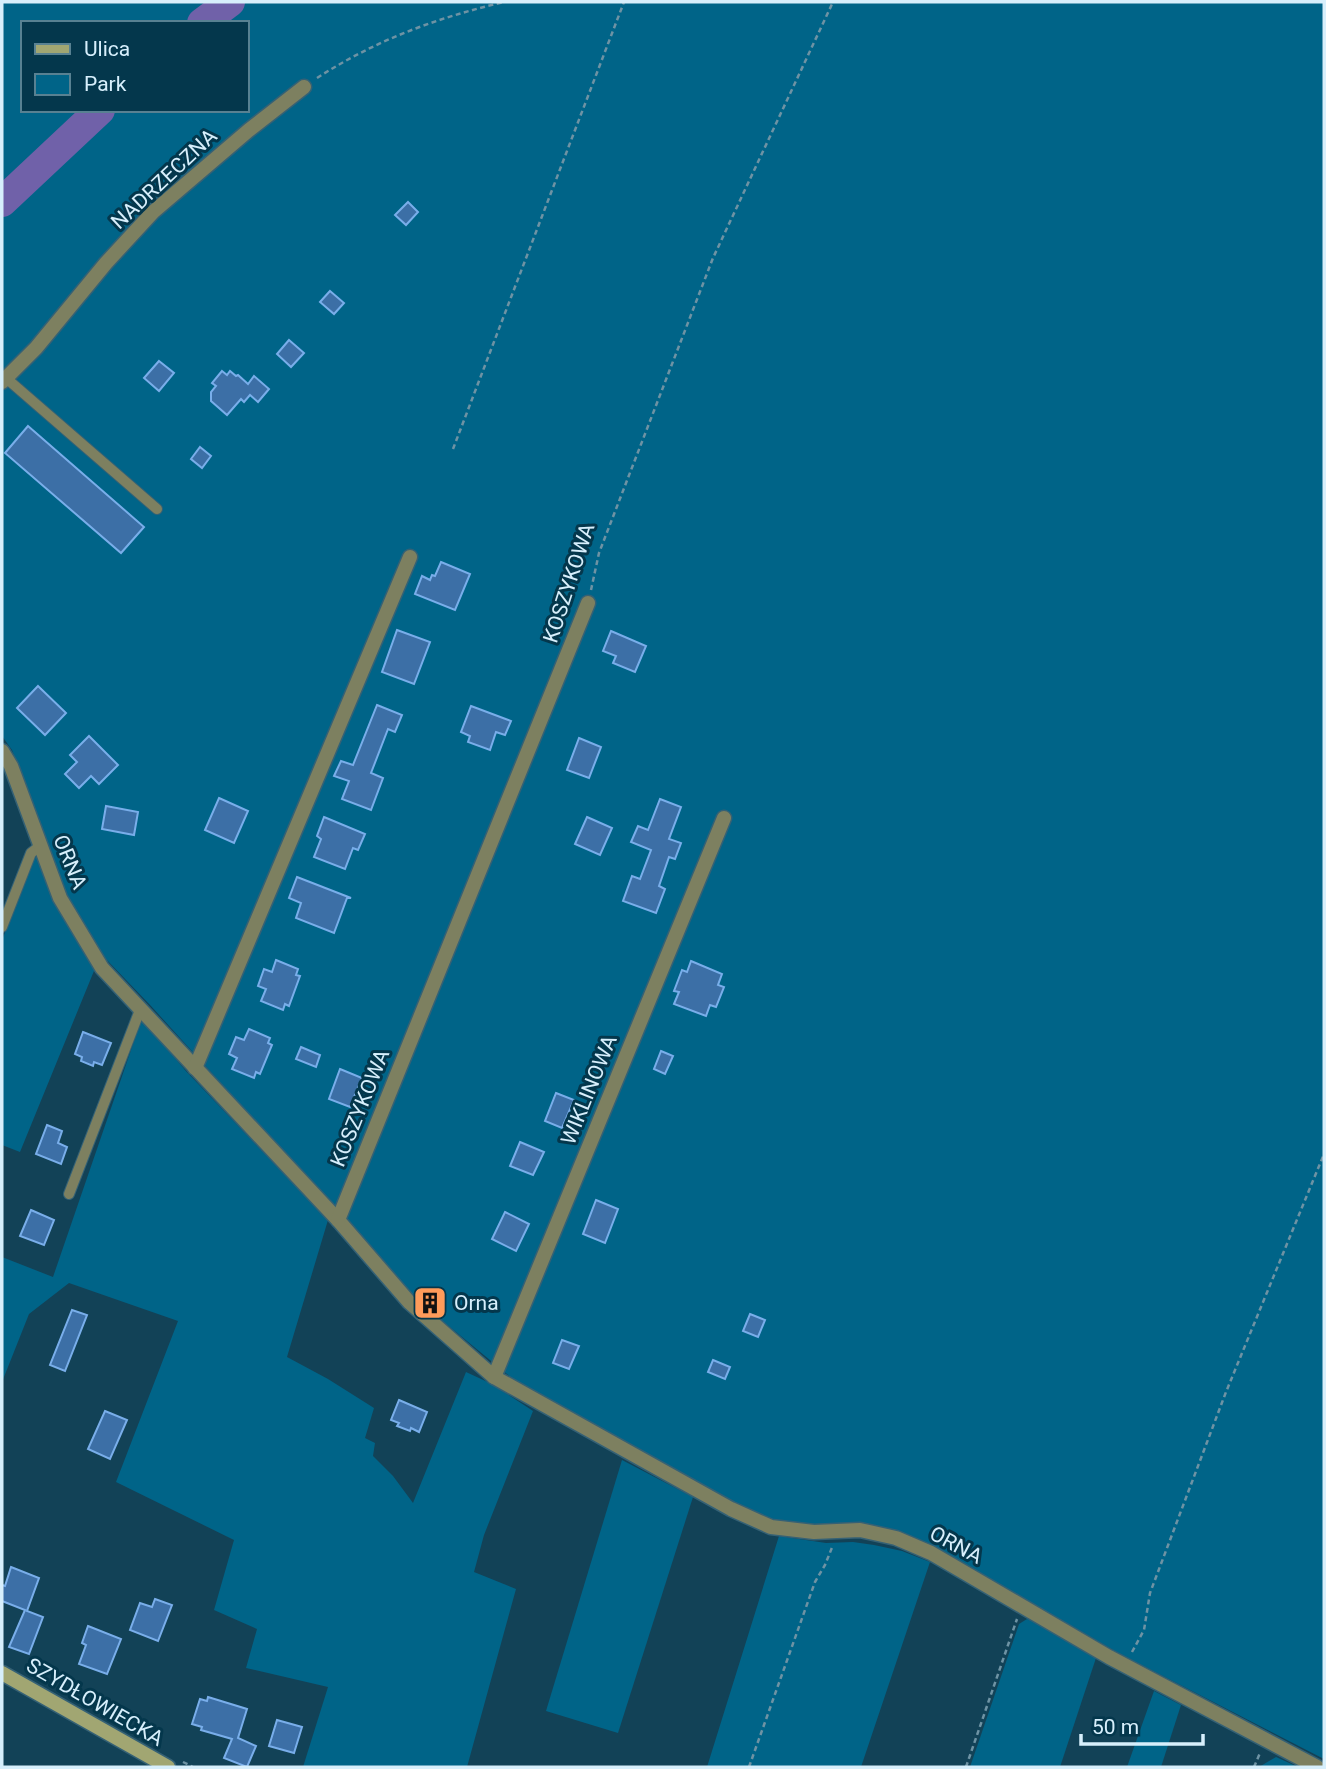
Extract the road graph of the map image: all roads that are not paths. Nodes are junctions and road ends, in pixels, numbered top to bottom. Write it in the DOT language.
graph roads {
  1 [pos="304,87"];
  2 [pos="4,380"];
  3 [pos="157,509"];
  4 [pos="410,557"];
  5 [pos="588,603"];
  6 [pos="2,751"];
  7 [pos="724,818"];
  8 [pos="40,846"];
  9 [pos="2,927"];
  10 [pos="140,1010"];
  11 [pos="195,1068"];
  12 [pos="69,1194"];
  13 [pos="338,1220"];
  14 [pos="494,1377"];
  15 [pos="2,1673"];
  16 [pos="167,1767"];
  17 [pos="1317,1767"];
  1 -- 2 [label="street, NADRZECZNA"];
  2 -- 3 [label="lane"];
  4 -- 11 [label="street"];
  5 -- 13 [label="street, KOSZYKOWA"];
  6 -- 8 [label="street, ORNA"];
  7 -- 14 [label="street, WIKLINOWA"];
  8 -- 9 [label="lane"];
  8 -- 10 [label="street, ORNA"];
  10 -- 11 [label="street, ORNA"];
  10 -- 12 [label="lane"];
  11 -- 13 [label="street, ORNA"];
  13 -- 14 [label="street, ORNA"];
  14 -- 17 [label="street, ORNA"];
  15 -- 16 [label="street, SZYDŁOWIECKA"];
}
